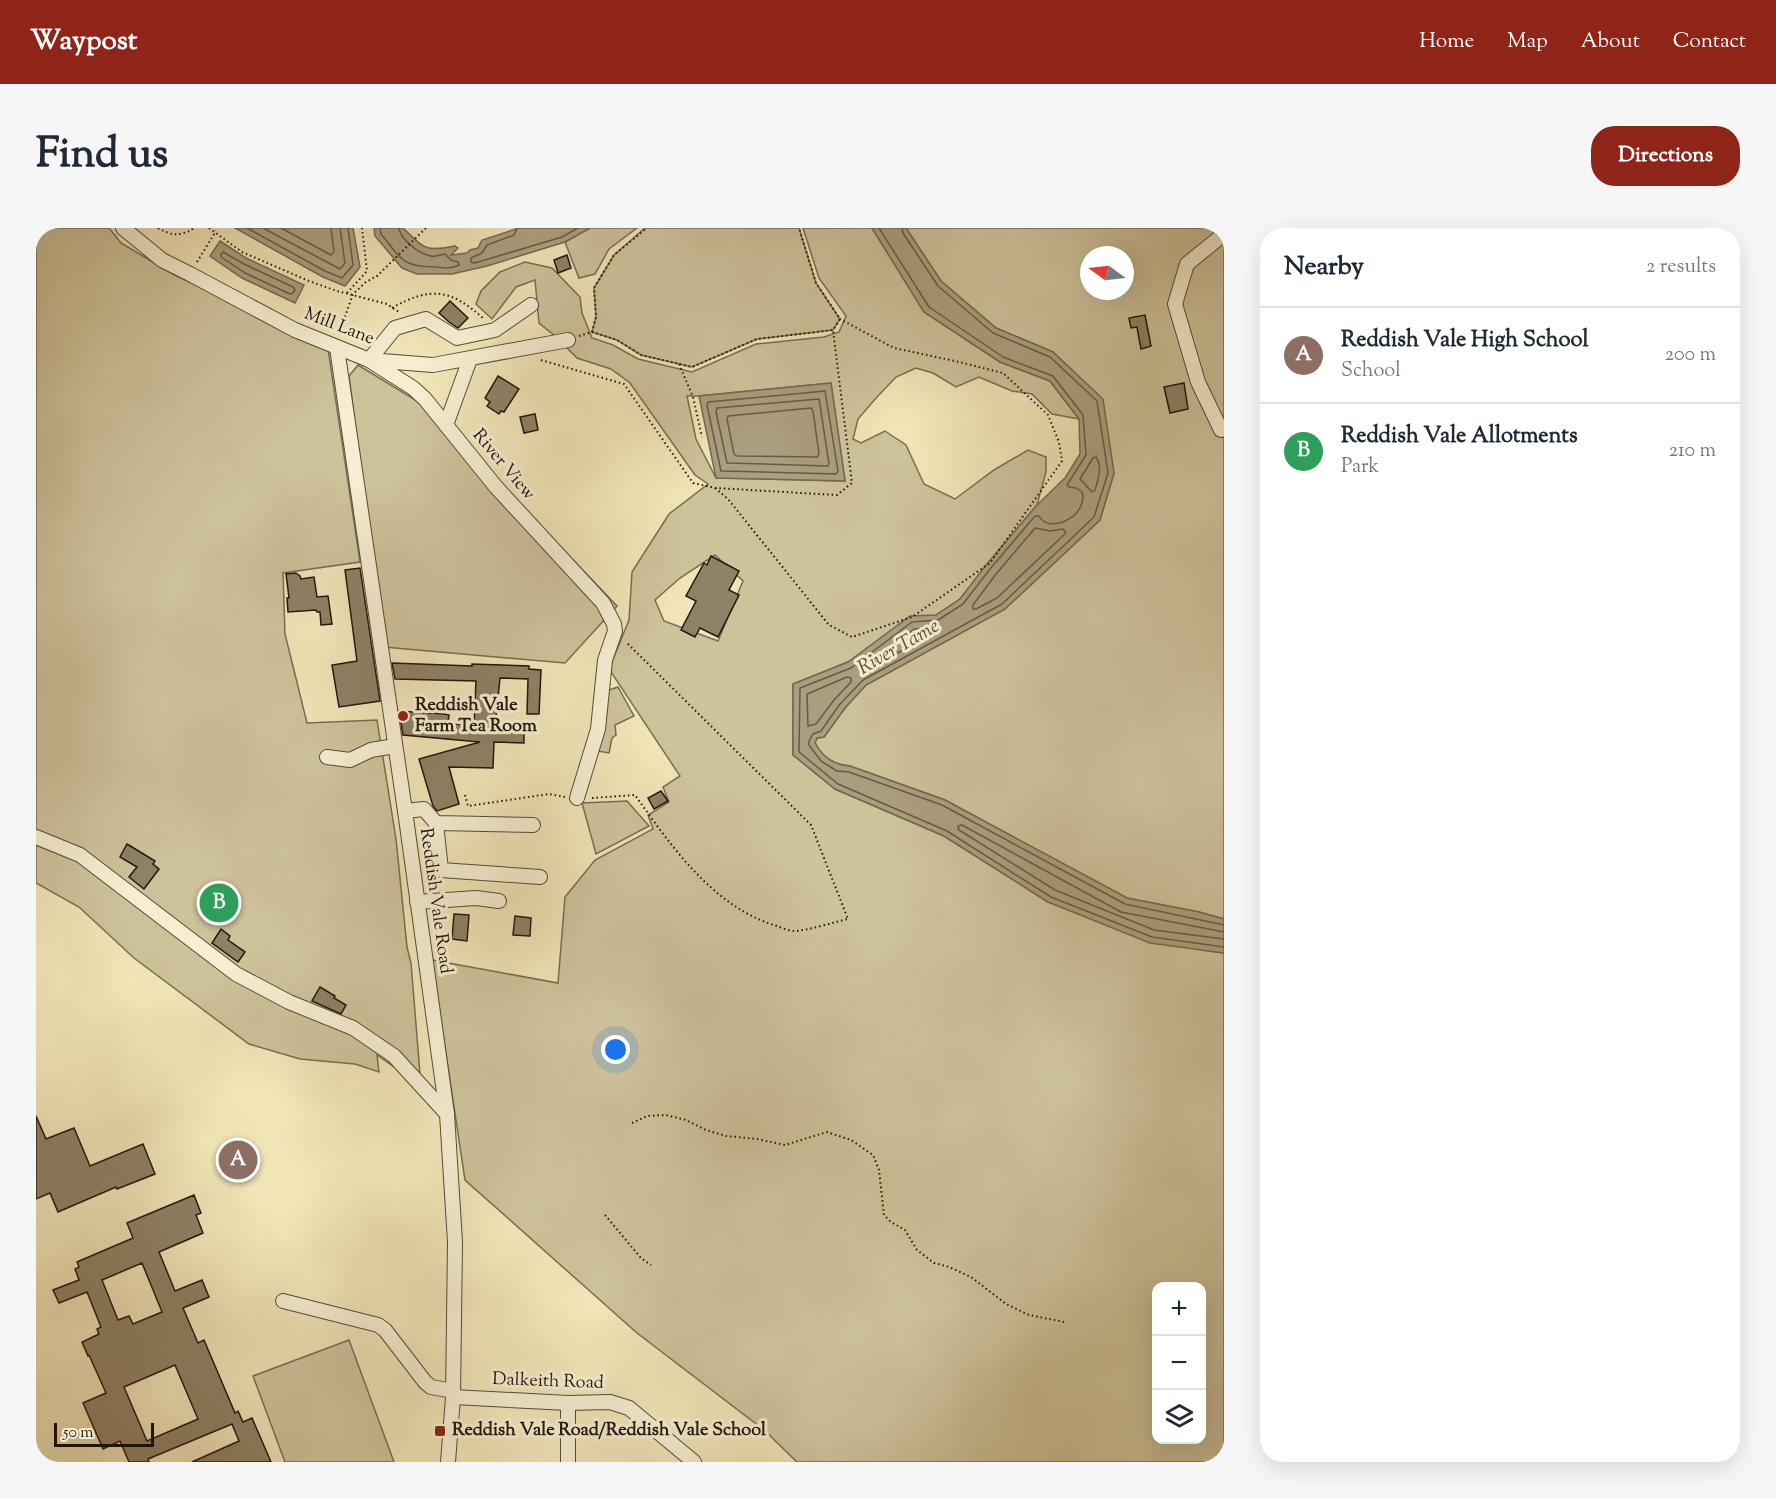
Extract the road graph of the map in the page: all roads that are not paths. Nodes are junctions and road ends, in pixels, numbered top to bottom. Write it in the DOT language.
graph roads {
  1 [pos="123,228"];
  2 [pos="1224,234"];
  3 [pos="531,305"];
  4 [pos="568,340"];
  5 [pos="337,348"];
  6 [pos="470,359"];
  7 [pos="369,360"];
  8 [pos="446,425"];
  9 [pos="1221,430"];
  10 [pos="395,746"];
  11 [pos="327,757"];
  12 [pos="577,798"];
  13 [pos="405,811"];
  14 [pos="436,823"];
  15 [pos="533,825"];
  16 [pos="36,837"];
  17 [pos="540,877"];
  18 [pos="499,901"];
  19 [pos="417,902"];
  20 [pos="447,1114"];
  21 [pos="283,1301"];
  22 [pos="453,1394"];
  23 [pos="568,1403"];
  24 [pos="448,1462"];
  25 [pos="568,1462"];
  26 [pos="694,1462"];
  1 -- 5 [label="street, Mill Lane"];
  2 -- 9 [label="street"];
  3 -- 7 [label="street"];
  4 -- 6 [label="street, Mill Lane"];
  5 -- 7 [label="street, Mill Lane"];
  5 -- 10 [label="street, Reddish Vale Road"];
  6 -- 7 [label="street, Mill Lane"];
  6 -- 8 [label="street"];
  7 -- 8 [label="street, River View"];
  8 -- 12 [label="street, River View"];
  10 -- 11 [label="street"];
  10 -- 13 [label="street, Reddish Vale Road"];
  13 -- 14 [label="street"];
  13 -- 19 [label="street, Reddish Vale Road"];
  14 -- 15 [label="street"];
  14 -- 17 [label="street"];
  16 -- 20 [label="street"];
  18 -- 19 [label="street"];
  19 -- 20 [label="street, Reddish Vale Road"];
  20 -- 22 [label="street, Reddish Vale Road"];
  21 -- 22 [label="street, Dalkeith Road"];
  22 -- 23 [label="street, Dalkeith Road"];
  22 -- 24 [label="street, Reddish Vale Road"];
  23 -- 25 [label="street"];
  23 -- 26 [label="street, Dalkeith Road"];
}
